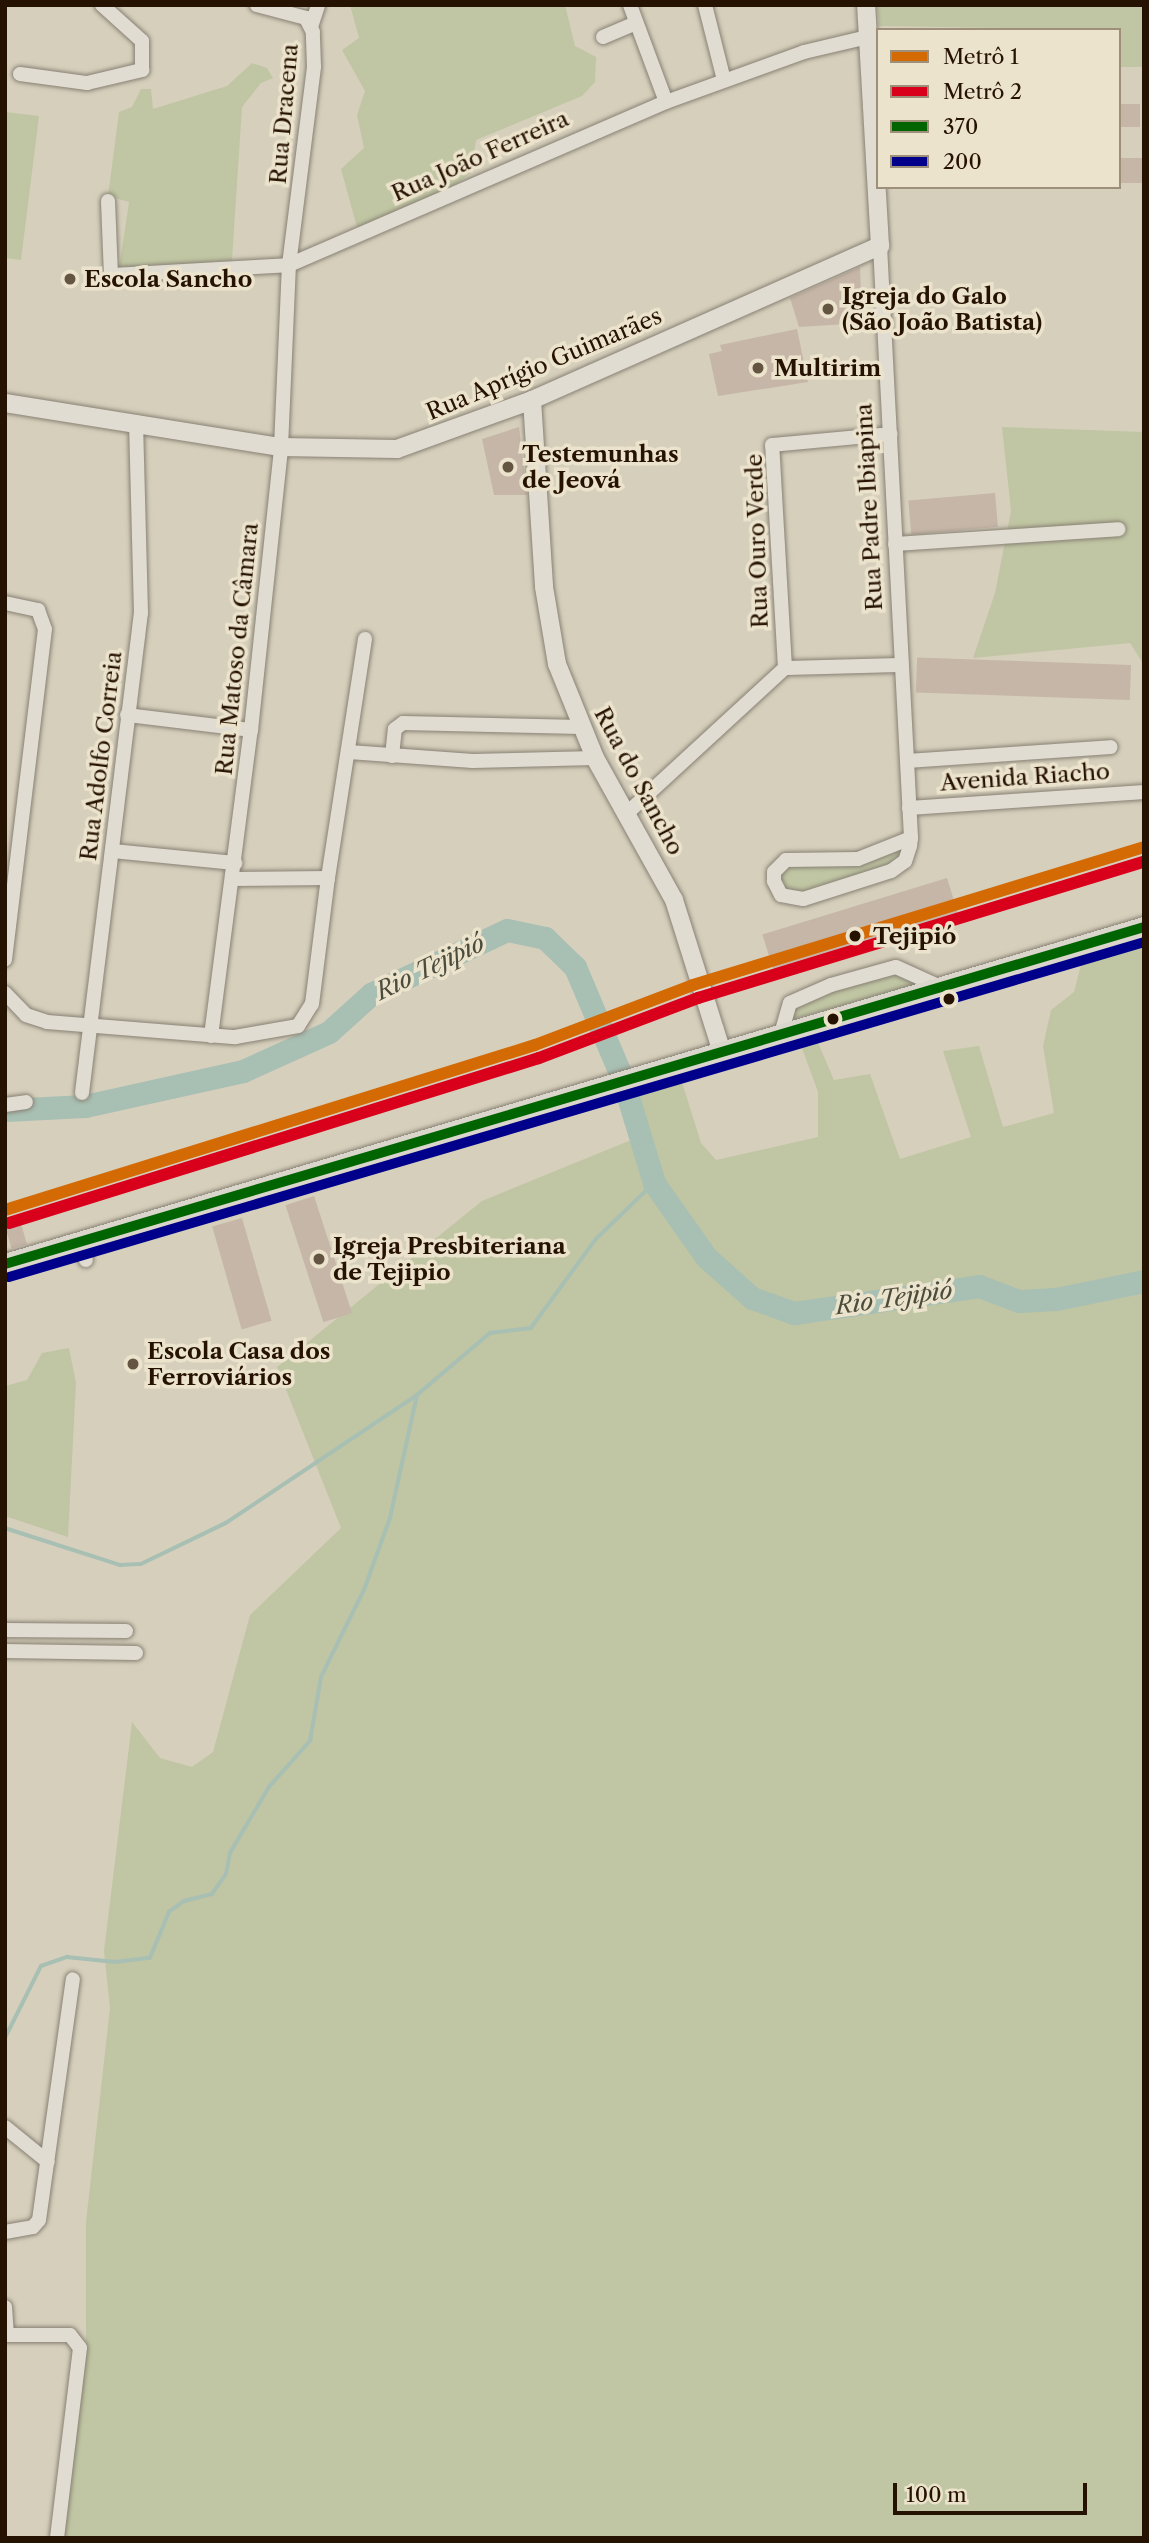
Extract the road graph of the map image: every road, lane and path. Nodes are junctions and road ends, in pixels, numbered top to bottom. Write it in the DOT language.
graph roads {
  1 [pos="102,5"];
  2 [pos="257,5"];
  3 [pos="318,5"];
  4 [pos="630,5"];
  5 [pos="705,5"];
  6 [pos="866,5"];
  7 [pos="636,23"];
  8 [pos="311,27"];
  9 [pos="603,37"];
  10 [pos="869,37"];
  11 [pos="20,74"];
  12 [pos="724,80"];
  13 [pos="666,102"];
  14 [pos="876,139"];
  15 [pos="878,189"];
  16 [pos="108,201"];
  17 [pos="880,246"];
  18 [pos="289,265"];
  19 [pos="532,400"];
  20 [pos="5,403"];
  21 [pos="136,422"];
  22 [pos="890,434"];
  23 [pos="281,447"];
  24 [pos="1118,529"];
  25 [pos="895,544"];
  26 [pos="5,603"];
  27 [pos="365,639"];
  28 [pos="901,665"];
  29 [pos="785,668"];
  30 [pos="127,715"];
  31 [pos="581,727"];
  32 [pos="251,730"];
  33 [pos="1111,747"];
  34 [pos="349,752"];
  35 [pos="392,756"];
  36 [pos="595,758"];
  37 [pos="907,761"];
  38 [pos="1144,792"];
  39 [pos="909,808"];
  40 [pos="625,815"];
  41 [pos="911,838"];
  42 [pos="112,850"];
  43 [pos="235,863"];
  44 [pos="328,878"];
  45 [pos="234,879"];
  46 [pos="1144,927"];
  47 [pos="5,960"];
  48 [pos="938,986"];
  49 [pos="5,993"];
  50 [pos="92,1026"];
  51 [pos="781,1034"];
  52 [pos="211,1035"];
  53 [pos="722,1052"];
  54 [pos="82,1093"];
  55 [pos="26,1101"];
  56 [pos="5,1105"];
  57 [pos="5,1264"];
  58 [pos="5,1630"];
  59 [pos="126,1630"];
  60 [pos="5,1651"];
  61 [pos="136,1653"];
  62 [pos="73,1979"];
  63 [pos="5,2127"];
  64 [pos="48,2162"];
  65 [pos="5,2232"];
  66 [pos="5,2307"];
  67 [pos="6,2334"];
  68 [pos="57,2538"];
  1 -- 11 [label="street"];
  2 -- 8 [label="street, Rua Dracena"];
  3 -- 8 [label="street"];
  4 -- 7 [label="street"];
  5 -- 12 [label="street"];
  6 -- 10 [label="street, Rua Padre Ibiapina"];
  7 -- 9 [label="street"];
  7 -- 13 [label="street"];
  8 -- 18 [label="street, Rua Dracena"];
  10 -- 12 [label="street, Rua João Ferreira"];
  10 -- 14 [label="street, Rua Padre Ibiapina"];
  12 -- 13 [label="street, Rua João Ferreira"];
  13 -- 18 [label="street, Rua João Ferreira"];
  15 -- 17 [label="street, Rua Padre Ibiapina"];
  16 -- 18 [label="street, Rua João Ferreira"];
  17 -- 19 [label="street, Rua Aprígio Guimarães"];
  17 -- 22 [label="street, Rua Padre Ibiapina"];
  18 -- 23 [label="street, Rua Matoso da Câmara"];
  19 -- 23 [label="street, Rua Aprígio Guimarães"];
  19 -- 31 [label="street, Rua do Sancho"];
  20 -- 21 [label="street, Rua Aprígio Guimarães"];
  21 -- 23 [label="street, Rua Aprígio Guimarães"];
  21 -- 30 [label="street, Rua Adolfo Correia"];
  22 -- 25 [label="street, Rua Padre Ibiapina"];
  22 -- 29 [label="street, Rua Ouro Verde"];
  23 -- 32 [label="street, Rua Matoso da Câmara"];
  24 -- 25 [label="street"];
  25 -- 28 [label="street, Rua Padre Ibiapina"];
  26 -- 47 [label="street"];
  27 -- 34 [label="street"];
  28 -- 29 [label="street"];
  28 -- 37 [label="street, Rua Padre Ibiapina"];
  29 -- 40 [label="street"];
  30 -- 32 [label="street"];
  30 -- 42 [label="street, Rua Adolfo Correia"];
  31 -- 35 [label="street"];
  31 -- 36 [label="street, Rua do Sancho"];
  32 -- 43 [label="street, Rua Matoso da Câmara"];
  33 -- 37 [label="street"];
  34 -- 35 [label="street"];
  34 -- 44 [label="street"];
  35 -- 36 [label="street"];
  36 -- 40 [label="street, Rua do Sancho"];
  37 -- 39 [label="street, Rua Padre Ibiapina"];
  38 -- 39 [label="street, Avenida Riacho"];
  39 -- 41 [label="street, Rua Padre Ibiapina"];
  40 -- 53 [label="street, Rua do Sancho"];
  41 -- 41 [label="street"];
  42 -- 43 [label="street"];
  42 -- 50 [label="street, Rua Adolfo Correia"];
  43 -- 45 [label="street, Rua Matoso da Câmara"];
  44 -- 45 [label="street"];
  44 -- 52 [label="street"];
  45 -- 52 [label="street, Rua Matoso da Câmara"];
  46 -- 48 [label="main road"];
  48 -- 51 [label="main road"];
  48 -- 51 [label="street"];
  49 -- 50 [label="street"];
  50 -- 52 [label="street"];
  50 -- 54 [label="street, Rua Adolfo Correia"];
  51 -- 53 [label="main road"];
  53 -- 57 [label="main road"];
  55 -- 56 [label="street"];
  58 -- 59 [label="street"];
  60 -- 61 [label="street"];
  62 -- 64 [label="street"];
  63 -- 64 [label="street"];
  64 -- 65 [label="street"];
  66 -- 67 [label="street"];
  67 -- 68 [label="street"];
}
